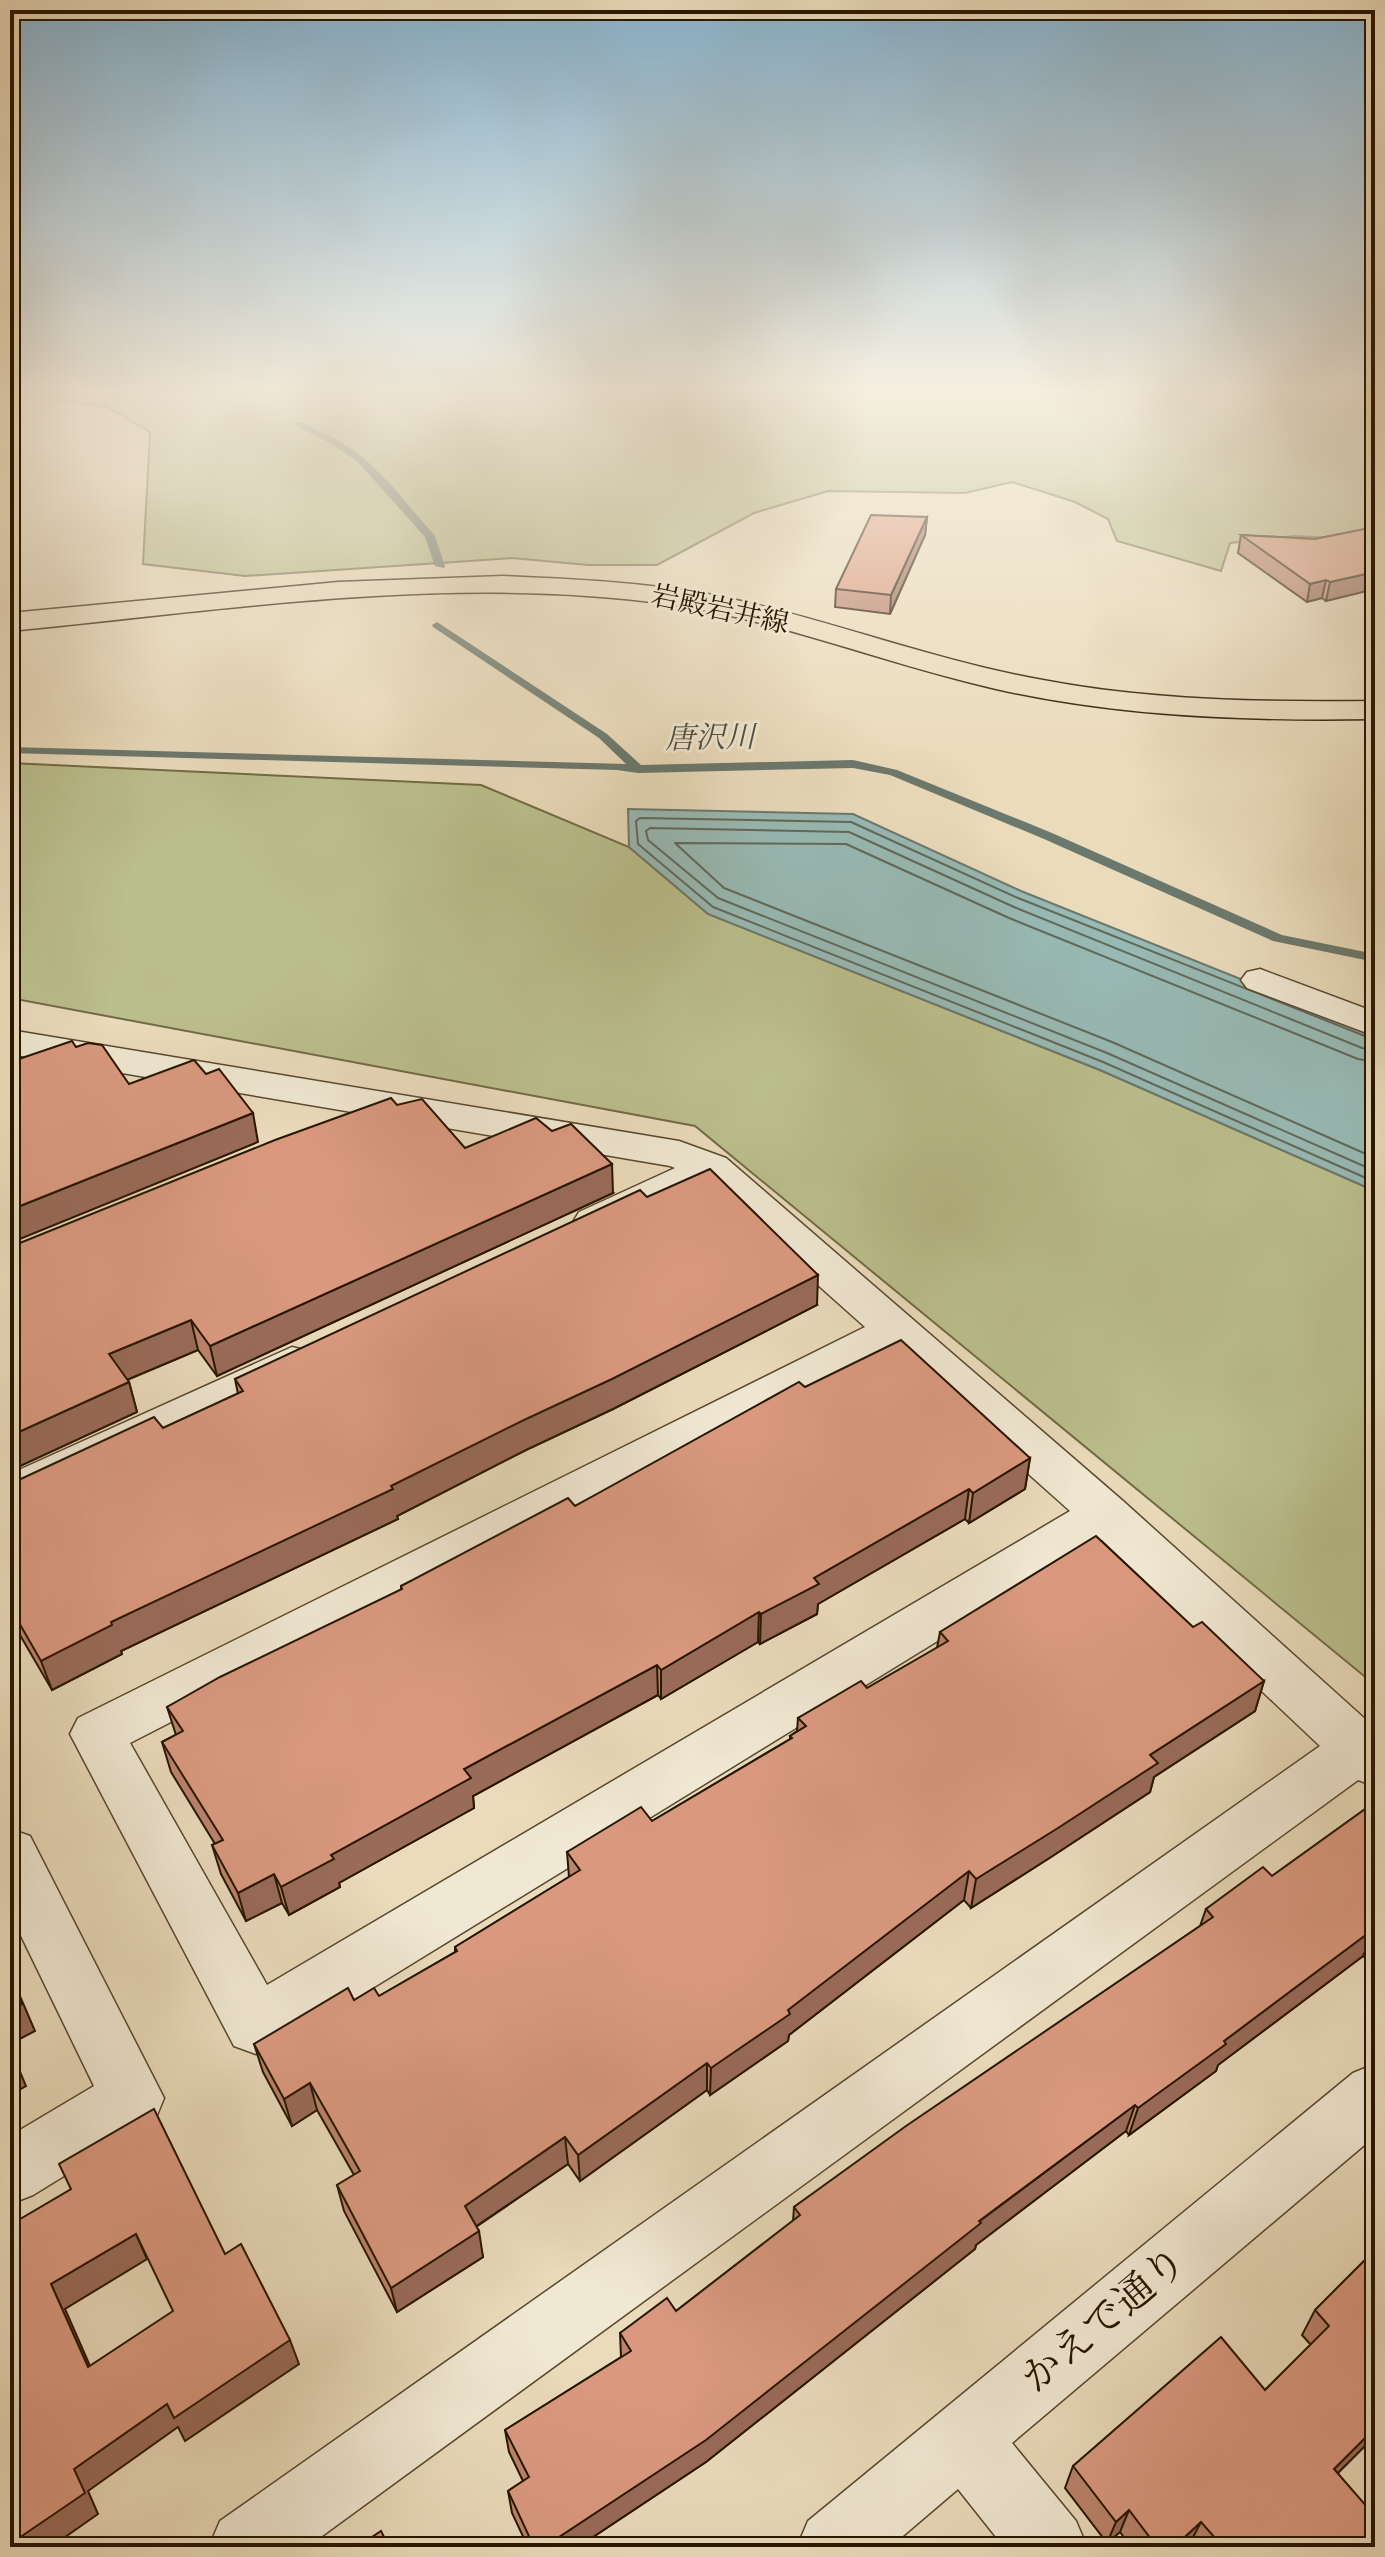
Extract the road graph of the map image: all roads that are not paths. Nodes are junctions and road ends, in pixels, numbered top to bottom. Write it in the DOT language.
graph roads {
  1 [pos="10,622"];
  2 [pos="1375,710"];
  3 [pos="1260,980"];
  4 [pos="1375,1025"];
  5 [pos="10,1042"];
  6 [pos="62,1051"];
  7 [pos="10,1069"];
  8 [pos="392,1105"];
  9 [pos="318,1136"];
  10 [pos="711,1167"];
  11 [pos="554,1241"];
  12 [pos="899,1329"];
  13 [pos="325,1348"];
  14 [pos="10,1495"];
  15 [pos="1106,1514"];
  16 [pos="1368,1755"];
  17 [pos="10,1854"];
  18 [pos="1375,2095"];
  19 [pos="10,2172"];
  20 [pos="964,2440"];
  21 [pos="246,2547"];
  22 [pos="834,2547"];
  23 [pos="1050,2547"];
  1 -- 2 [label="main road, 岩殿岩井線"];
  3 -- 4 [label="street"];
  5 -- 6 [label="street"];
  6 -- 7 [label="street"];
  6 -- 8 [label="street"];
  8 -- 9 [label="street"];
  8 -- 10 [label="street"];
  10 -- 11 [label="street"];
  10 -- 12 [label="street"];
  12 -- 15 [label="street"];
  12 -- 15 [label="street"];
  13 -- 14 [label="street"];
  15 -- 16 [label="street"];
  16 -- 21 [label="street"];
  17 -- 19 [label="street"];
  18 -- 20 [label="street, かえで通り"];
  20 -- 22 [label="street, かえで通り"];
  20 -- 23 [label="street"];
}
